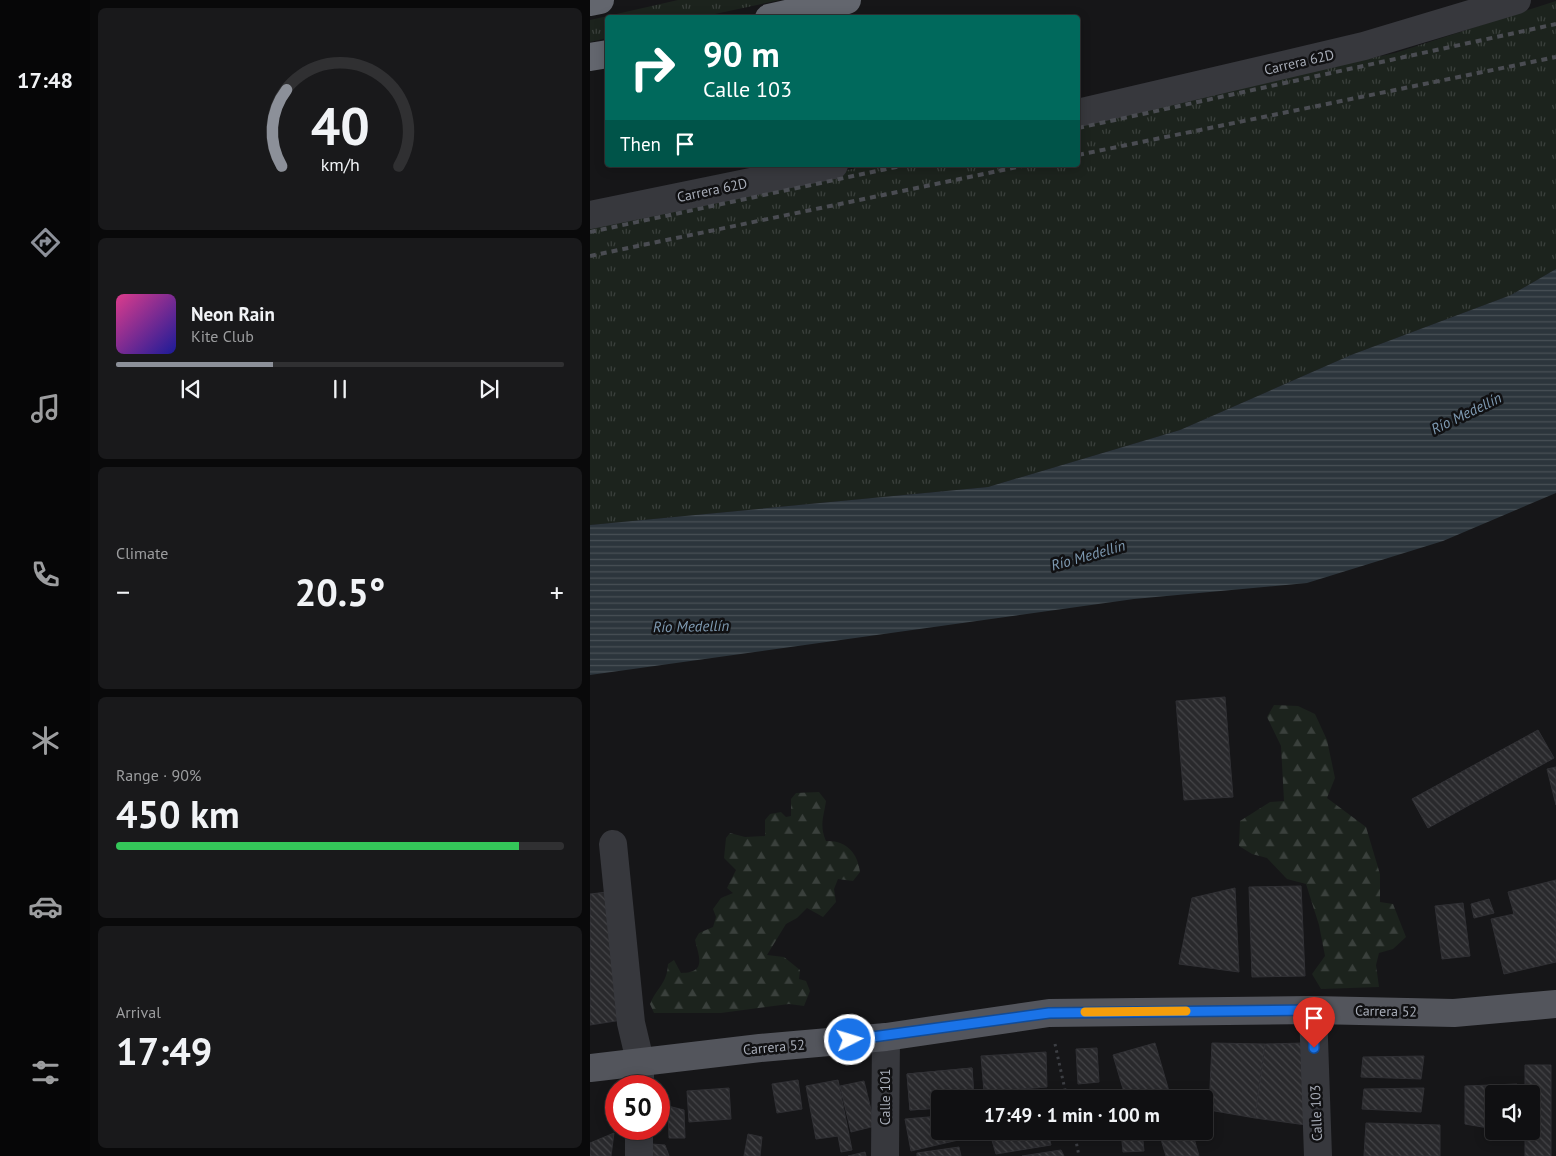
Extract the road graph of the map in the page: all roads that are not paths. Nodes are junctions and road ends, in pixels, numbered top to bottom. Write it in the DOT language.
graph roads {
  1 [pos="600,0"];
  2 [pos="847,0"];
  3 [pos="1516,0"];
  4 [pos="590,2"];
  5 [pos="782,15"];
  6 [pos="605,55"];
  7 [pos="590,58"];
  8 [pos="1080,113"];
  9 [pos="824,167"];
  10 [pos="590,216"];
  11 [pos="613,844"];
  12 [pos="1556,1004"];
  13 [pos="1313,1010"];
  14 [pos="886,1037"];
  15 [pos="590,1068"];
  16 [pos="640,1074"];
  17 [pos="639,1140"];
  18 [pos="639,1156"];
  19 [pos="885,1156"];
  20 [pos="1318,1156"];
  1 -- 4 [label="highway"];
  2 -- 5 [label="highway"];
  3 -- 8 [label="street, Carrera 62D"];
  6 -- 7 [label="highway"];
  9 -- 10 [label="street, Carrera 62D"];
  11 -- 16 [label="street"];
  12 -- 13 [label="main road, Carrera 52"];
  13 -- 14 [label="main road, Carrera 52"];
  13 -- 20 [label="street, Calle 103"];
  14 -- 16 [label="main road, Carrera 52"];
  14 -- 19 [label="street, Calle 101"];
  15 -- 16 [label="main road, Carrera 52"];
  17 -- 18 [label="street"];
}
